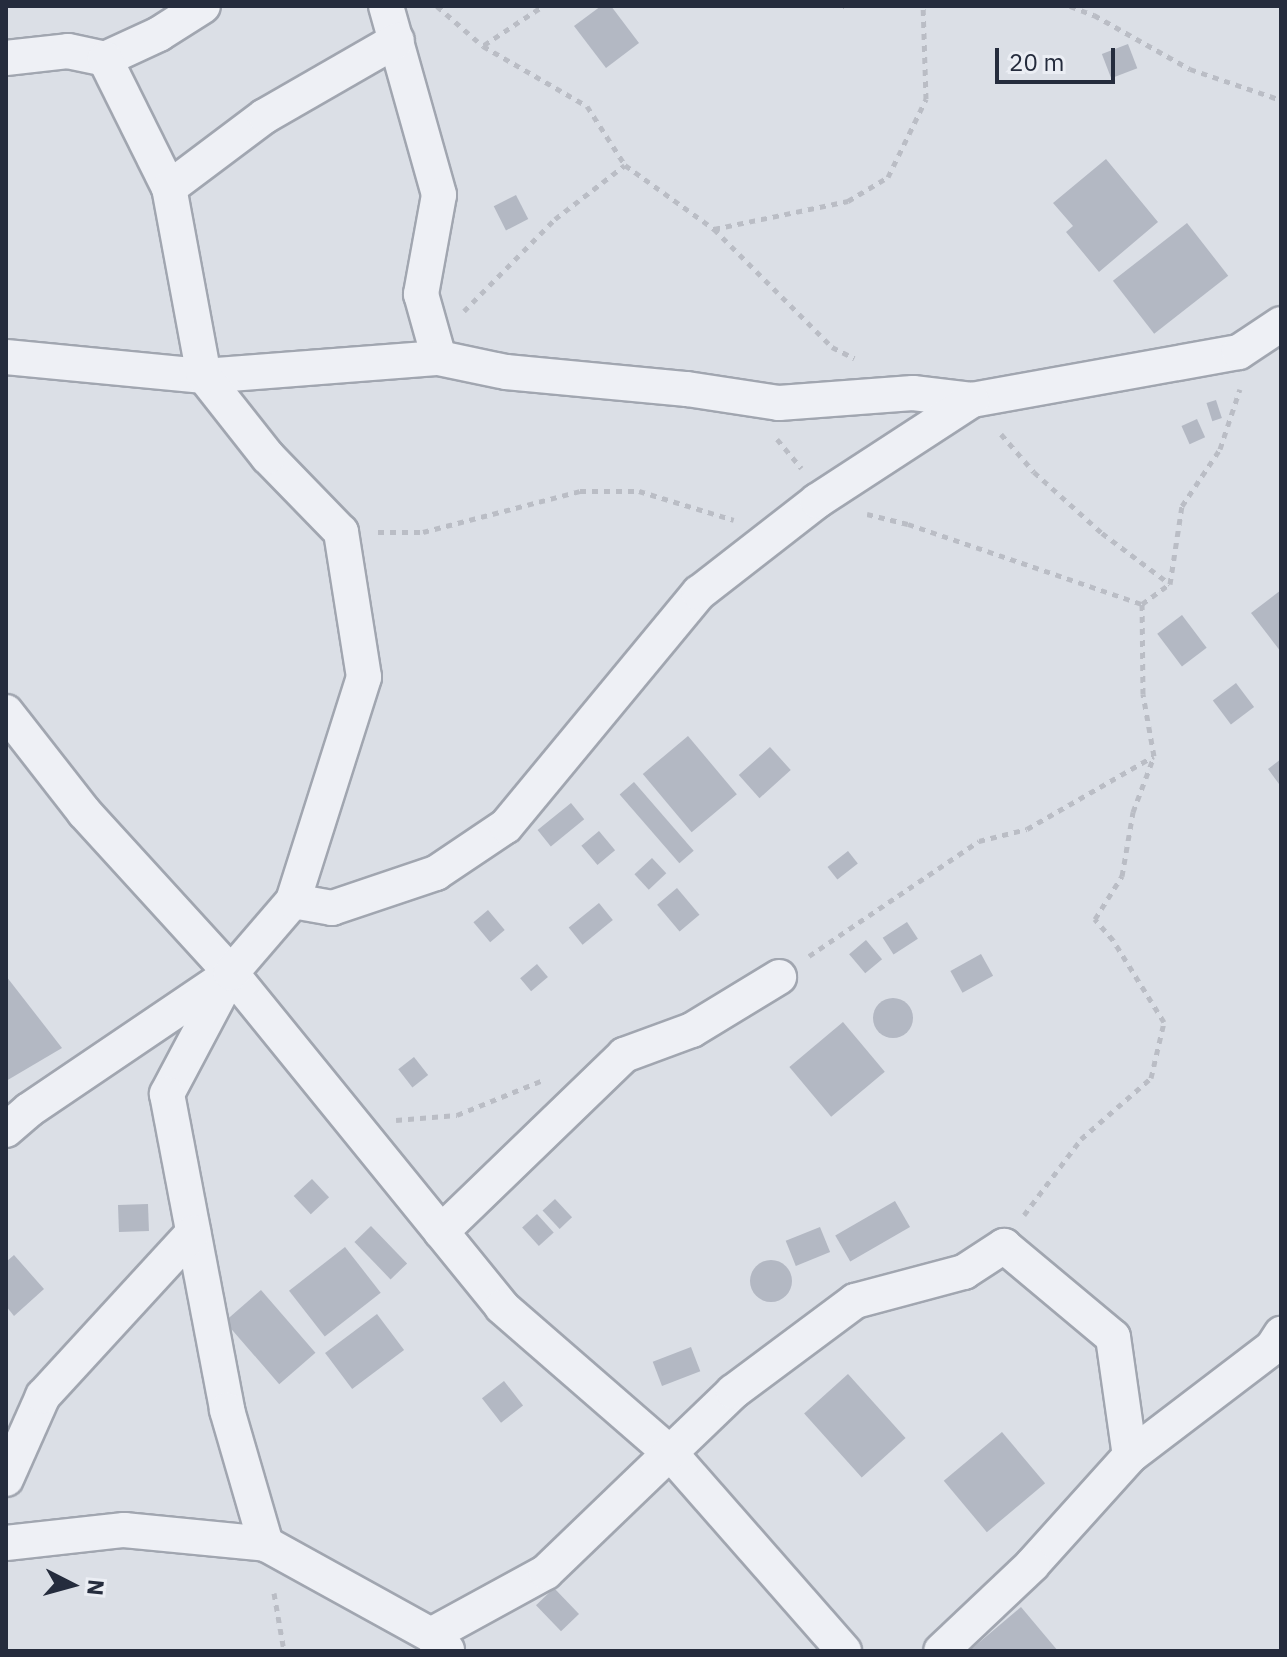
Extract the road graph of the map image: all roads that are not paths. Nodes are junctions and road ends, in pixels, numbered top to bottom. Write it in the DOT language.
graph roads {
  1 [pos="203,6"];
  2 [pos="386,6"];
  3 [pos="397,40"];
  4 [pos="6,58"];
  5 [pos="105,59"];
  6 [pos="169,188"];
  7 [pos="1281,324"];
  8 [pos="6,357"];
  9 [pos="439,358"];
  10 [pos="204,376"];
  11 [pos="972,400"];
  12 [pos="6,712"];
  13 [pos="293,901"];
  14 [pos="231,973"];
  15 [pos="779,977"];
  16 [pos="6,1130"];
  17 [pos="441,1232"];
  18 [pos="193,1233"];
  19 [pos="1281,1334"];
  20 [pos="671,1454"];
  21 [pos="1130,1456"];
  22 [pos="6,1479"];
  23 [pos="6,1543"];
  24 [pos="266,1544"];
  25 [pos="439,1643"];
  26 [pos="844,1651"];
  27 [pos="941,1651"];
  1 -- 5 [label="street"];
  2 -- 3 [label="street"];
  3 -- 6 [label="street"];
  3 -- 9 [label="street"];
  4 -- 5 [label="street"];
  5 -- 6 [label="street"];
  6 -- 10 [label="street"];
  7 -- 11 [label="street"];
  8 -- 10 [label="street"];
  9 -- 10 [label="street"];
  9 -- 11 [label="street"];
  10 -- 13 [label="street"];
  11 -- 13 [label="street"];
  12 -- 14 [label="street"];
  13 -- 14 [label="street"];
  14 -- 16 [label="street"];
  14 -- 17 [label="street"];
  14 -- 18 [label="street"];
  15 -- 17 [label="street"];
  17 -- 20 [label="street"];
  18 -- 22 [label="street"];
  18 -- 24 [label="street"];
  19 -- 21 [label="street"];
  20 -- 21 [label="street"];
  20 -- 25 [label="street"];
  20 -- 26 [label="street"];
  21 -- 27 [label="street"];
  23 -- 24 [label="street"];
  24 -- 25 [label="street"];
}
